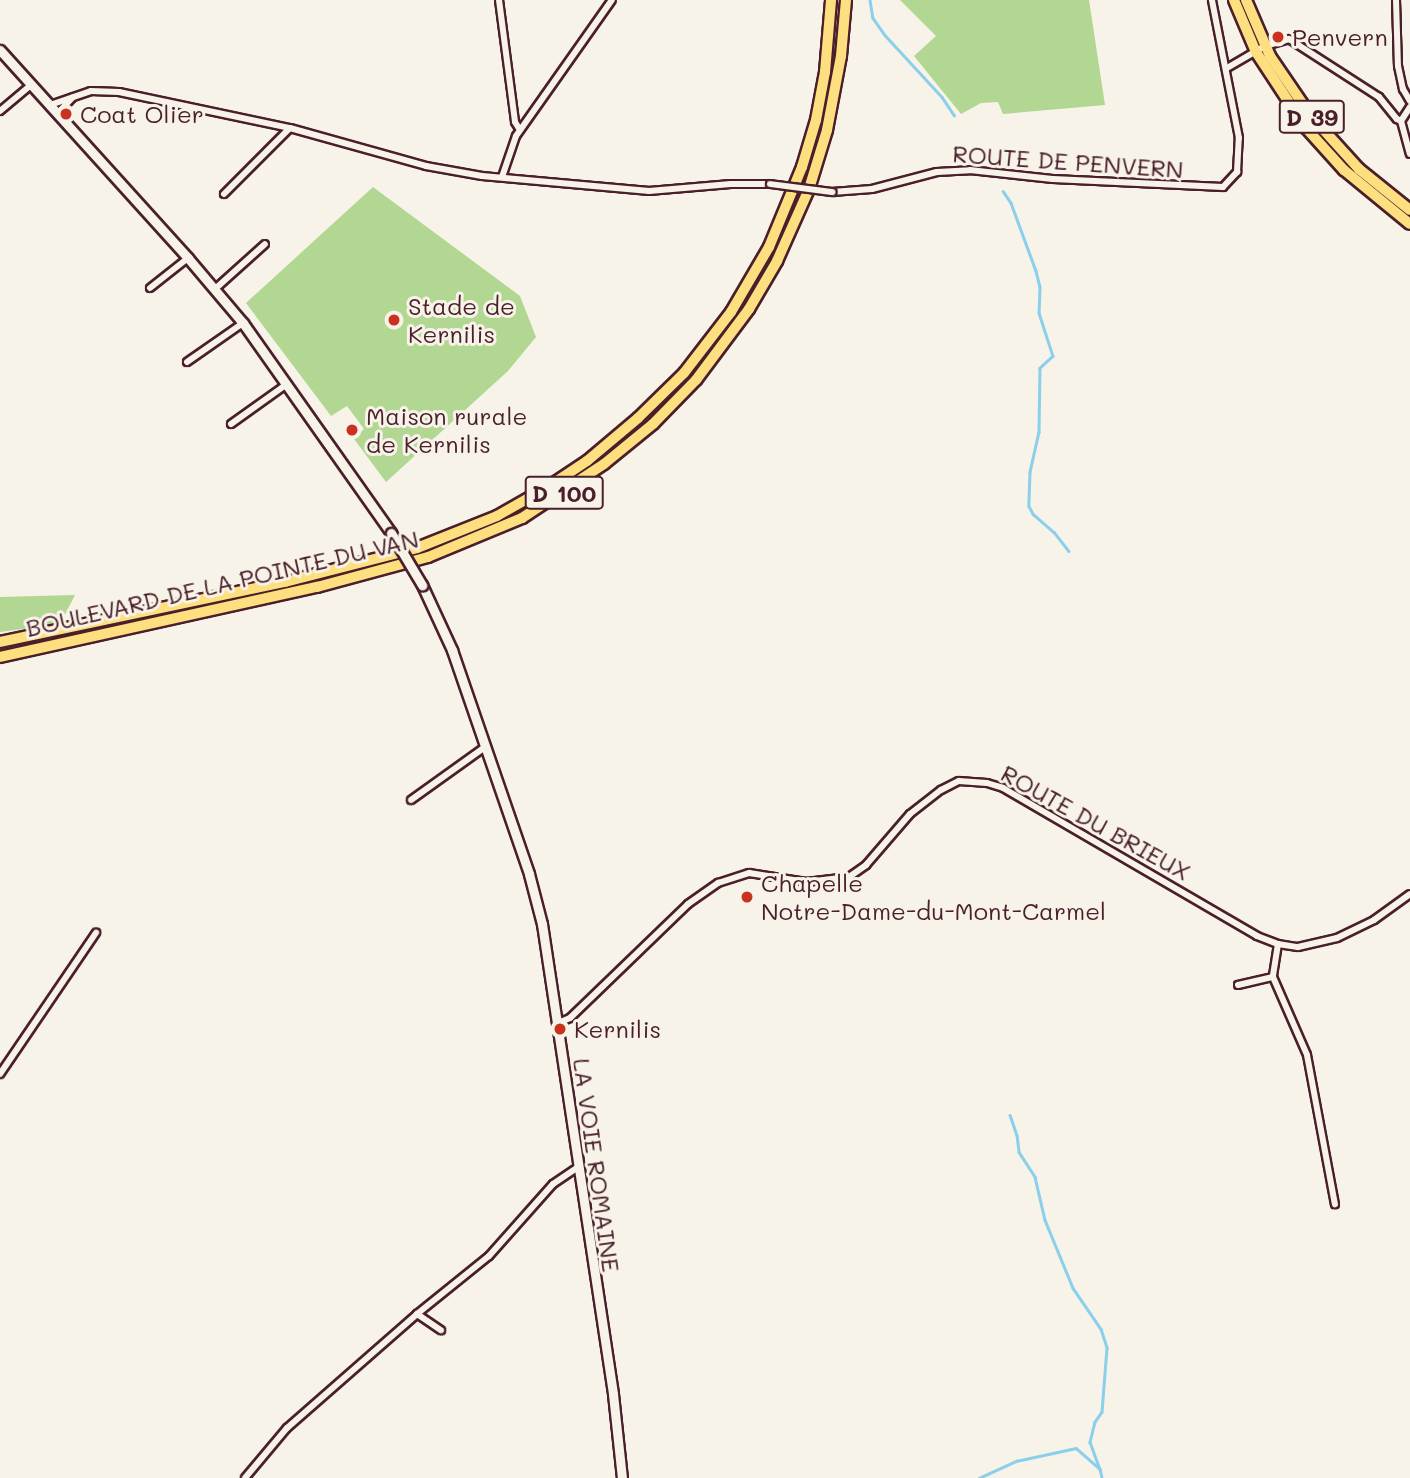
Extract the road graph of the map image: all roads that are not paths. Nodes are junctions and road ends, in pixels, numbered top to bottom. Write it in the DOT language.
graph roads {
  1 [pos="499,0"];
  2 [pos="612,0"];
  3 [pos="831,0"];
  4 [pos="846,0"];
  5 [pos="1212,0"];
  6 [pos="1234,0"];
  7 [pos="1246,0"];
  8 [pos="1396,0"];
  9 [pos="1261,49"];
  10 [pos="0,50"];
  11 [pos="1227,68"];
  12 [pos="31,85"];
  13 [pos="73,97"];
  14 [pos="1410,101"];
  15 [pos="50,105"];
  16 [pos="1410,107"];
  17 [pos="0,111"];
  18 [pos="58,113"];
  19 [pos="1401,121"];
  20 [pos="290,128"];
  21 [pos="520,130"];
  22 [pos="1410,154"];
  23 [pos="502,177"];
  24 [pos="224,194"];
  25 [pos="1410,210"];
  26 [pos="1410,224"];
  27 [pos="265,244"];
  28 [pos="188,258"];
  29 [pos="150,288"];
  30 [pos="215,289"];
  31 [pos="243,323"];
  32 [pos="187,362"];
  33 [pos="287,384"];
  34 [pos="231,424"];
  35 [pos="0,642"];
  36 [pos="0,657"];
  37 [pos="485,747"];
  38 [pos="411,800"];
  39 [pos="1410,894"];
  40 [pos="96,933"];
  41 [pos="1278,944"];
  42 [pos="1273,977"];
  43 [pos="1238,985"];
  44 [pos="558,1023"];
  45 [pos="0,1074"];
  46 [pos="577,1168"];
  47 [pos="1335,1204"];
  48 [pos="417,1314"];
  49 [pos="441,1330"];
  50 [pos="245,1478"];
  51 [pos="622,1478"];
  1 -- 21 [label="street"];
  2 -- 21 [label="street"];
  3 -- 35 [label="highway, BOULEVARD DE LA POINTE DU VAN / D 100"];
  4 -- 36 [label="highway, BOULEVARD DE LA POINTE DU VAN / D 100"];
  5 -- 11 [label="street"];
  6 -- 9 [label="main road, D 39"];
  7 -- 9 [label="main road, D 39"];
  8 -- 14 [label="street"];
  9 -- 11 [label="street"];
  9 -- 19 [label="street"];
  9 -- 25 [label="main road, D 39"];
  9 -- 26 [label="main road, D 39"];
  10 -- 12 [label="street"];
  11 -- 23 [label="street, ROUTE DE PENVERN, bridge"];
  12 -- 15 [label="street"];
  12 -- 17 [label="street"];
  13 -- 15 [label="street, ROUTE DE PENVERN"];
  13 -- 18 [label="street"];
  13 -- 20 [label="street, ROUTE DE PENVERN"];
  15 -- 18 [label="street"];
  16 -- 19 [label="street"];
  18 -- 28 [label="street"];
  19 -- 22 [label="street"];
  20 -- 23 [label="street, ROUTE DE PENVERN"];
  20 -- 24 [label="street"];
  21 -- 23 [label="street"];
  27 -- 30 [label="street"];
  28 -- 29 [label="street"];
  28 -- 30 [label="street"];
  30 -- 31 [label="street"];
  31 -- 32 [label="street"];
  31 -- 33 [label="street"];
  33 -- 34 [label="street"];
  33 -- 37 [label="street, LA VOIE ROMAINE, bridge"];
  37 -- 38 [label="street"];
  37 -- 44 [label="street, LA VOIE ROMAINE"];
  39 -- 41 [label="street, ROUTE DU BRIEUX"];
  40 -- 45 [label="street"];
  41 -- 42 [label="street"];
  41 -- 44 [label="street, ROUTE DU BRIEUX"];
  42 -- 43 [label="street"];
  42 -- 47 [label="street"];
  44 -- 46 [label="street, LA VOIE ROMAINE"];
  46 -- 48 [label="street"];
  46 -- 51 [label="street, LA VOIE ROMAINE"];
  48 -- 49 [label="street"];
  48 -- 50 [label="street"];
}
